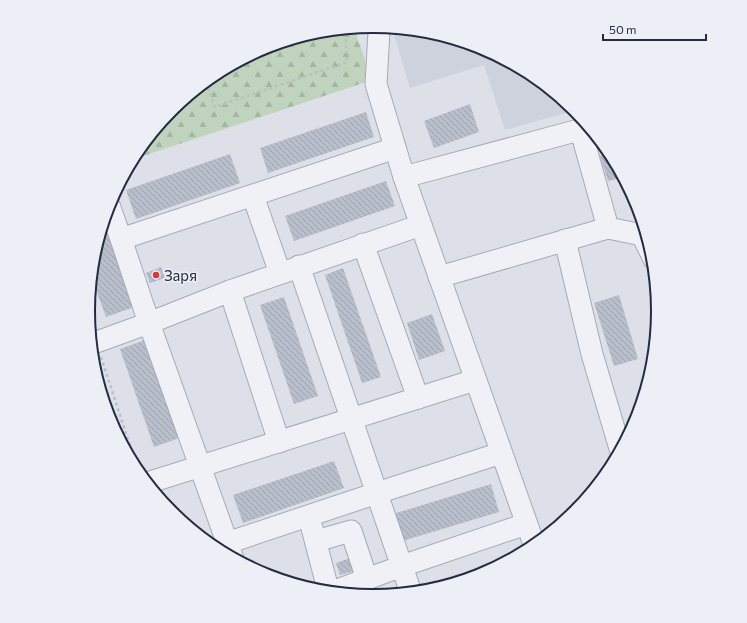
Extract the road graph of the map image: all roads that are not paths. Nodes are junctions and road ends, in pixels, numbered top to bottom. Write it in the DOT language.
graph roads {
  1 [pos="379,33"];
  2 [pos="584,129"];
  3 [pos="586,131"];
  4 [pos="395,148"];
  5 [pos="404,177"];
  6 [pos="253,196"];
  7 [pos="112,215"];
  8 [pos="421,225"];
  9 [pos="608,228"];
  10 [pos="640,232"];
  11 [pos="121,239"];
  12 [pos="565,240"];
  13 [pos="363,244"];
  14 [pos="300,266"];
  15 [pos="280,273"];
  16 [pos="439,277"];
  17 [pos="230,291"];
  18 [pos="149,323"];
  19 [pos="97,342"];
  20 [pos="475,380"];
  21 [pos="418,398"];
  22 [pos="352,418"];
  23 [pos="279,442"];
  24 [pos="619,444"];
  25 [pos="501,453"];
  26 [pos="200,467"];
  27 [pos="154,482"];
  28 [pos="377,493"];
  29 [pos="309,516"];
  30 [pos="533,539"];
  31 [pos="316,541"];
  32 [pos="230,551"];
  33 [pos="402,566"];
  34 [pos="367,579"];
  35 [pos="327,586"];
  36 [pos="342,588"];
  37 [pos="410,588"];
  1 -- 4 [label="lane"];
  2 -- 5 [label="lane"];
  3 -- 9 [label="lane"];
  4 -- 5 [label="lane"];
  4 -- 6 [label="lane"];
  5 -- 8 [label="lane"];
  6 -- 11 [label="lane"];
  6 -- 15 [label="lane"];
  7 -- 11 [label="lane"];
  8 -- 13 [label="lane"];
  8 -- 16 [label="lane"];
  9 -- 10 [label="lane"];
  9 -- 12 [label="lane"];
  11 -- 18 [label="lane"];
  12 -- 16 [label="lane"];
  12 -- 24 [label="lane"];
  13 -- 14 [label="lane"];
  13 -- 21 [label="lane"];
  14 -- 15 [label="lane"];
  14 -- 22 [label="lane"];
  15 -- 17 [label="lane"];
  16 -- 20 [label="lane"];
  17 -- 18 [label="lane"];
  17 -- 23 [label="lane"];
  18 -- 19 [label="lane"];
  18 -- 26 [label="lane"];
  20 -- 21 [label="lane"];
  20 -- 25 [label="lane"];
  21 -- 22 [label="lane"];
  22 -- 23 [label="lane"];
  22 -- 28 [label="lane"];
  23 -- 26 [label="lane"];
  25 -- 28 [label="lane"];
  25 -- 30 [label="lane"];
  26 -- 27 [label="lane"];
  26 -- 32 [label="lane"];
  28 -- 29 [label="lane"];
  28 -- 33 [label="lane"];
  29 -- 31 [label="lane"];
  29 -- 32 [label="lane"];
  30 -- 33 [label="lane"];
  31 -- 34 [label="lane"];
  31 -- 35 [label="lane"];
  33 -- 34 [label="lane"];
  33 -- 37 [label="lane"];
  34 -- 36 [label="lane"];
}
